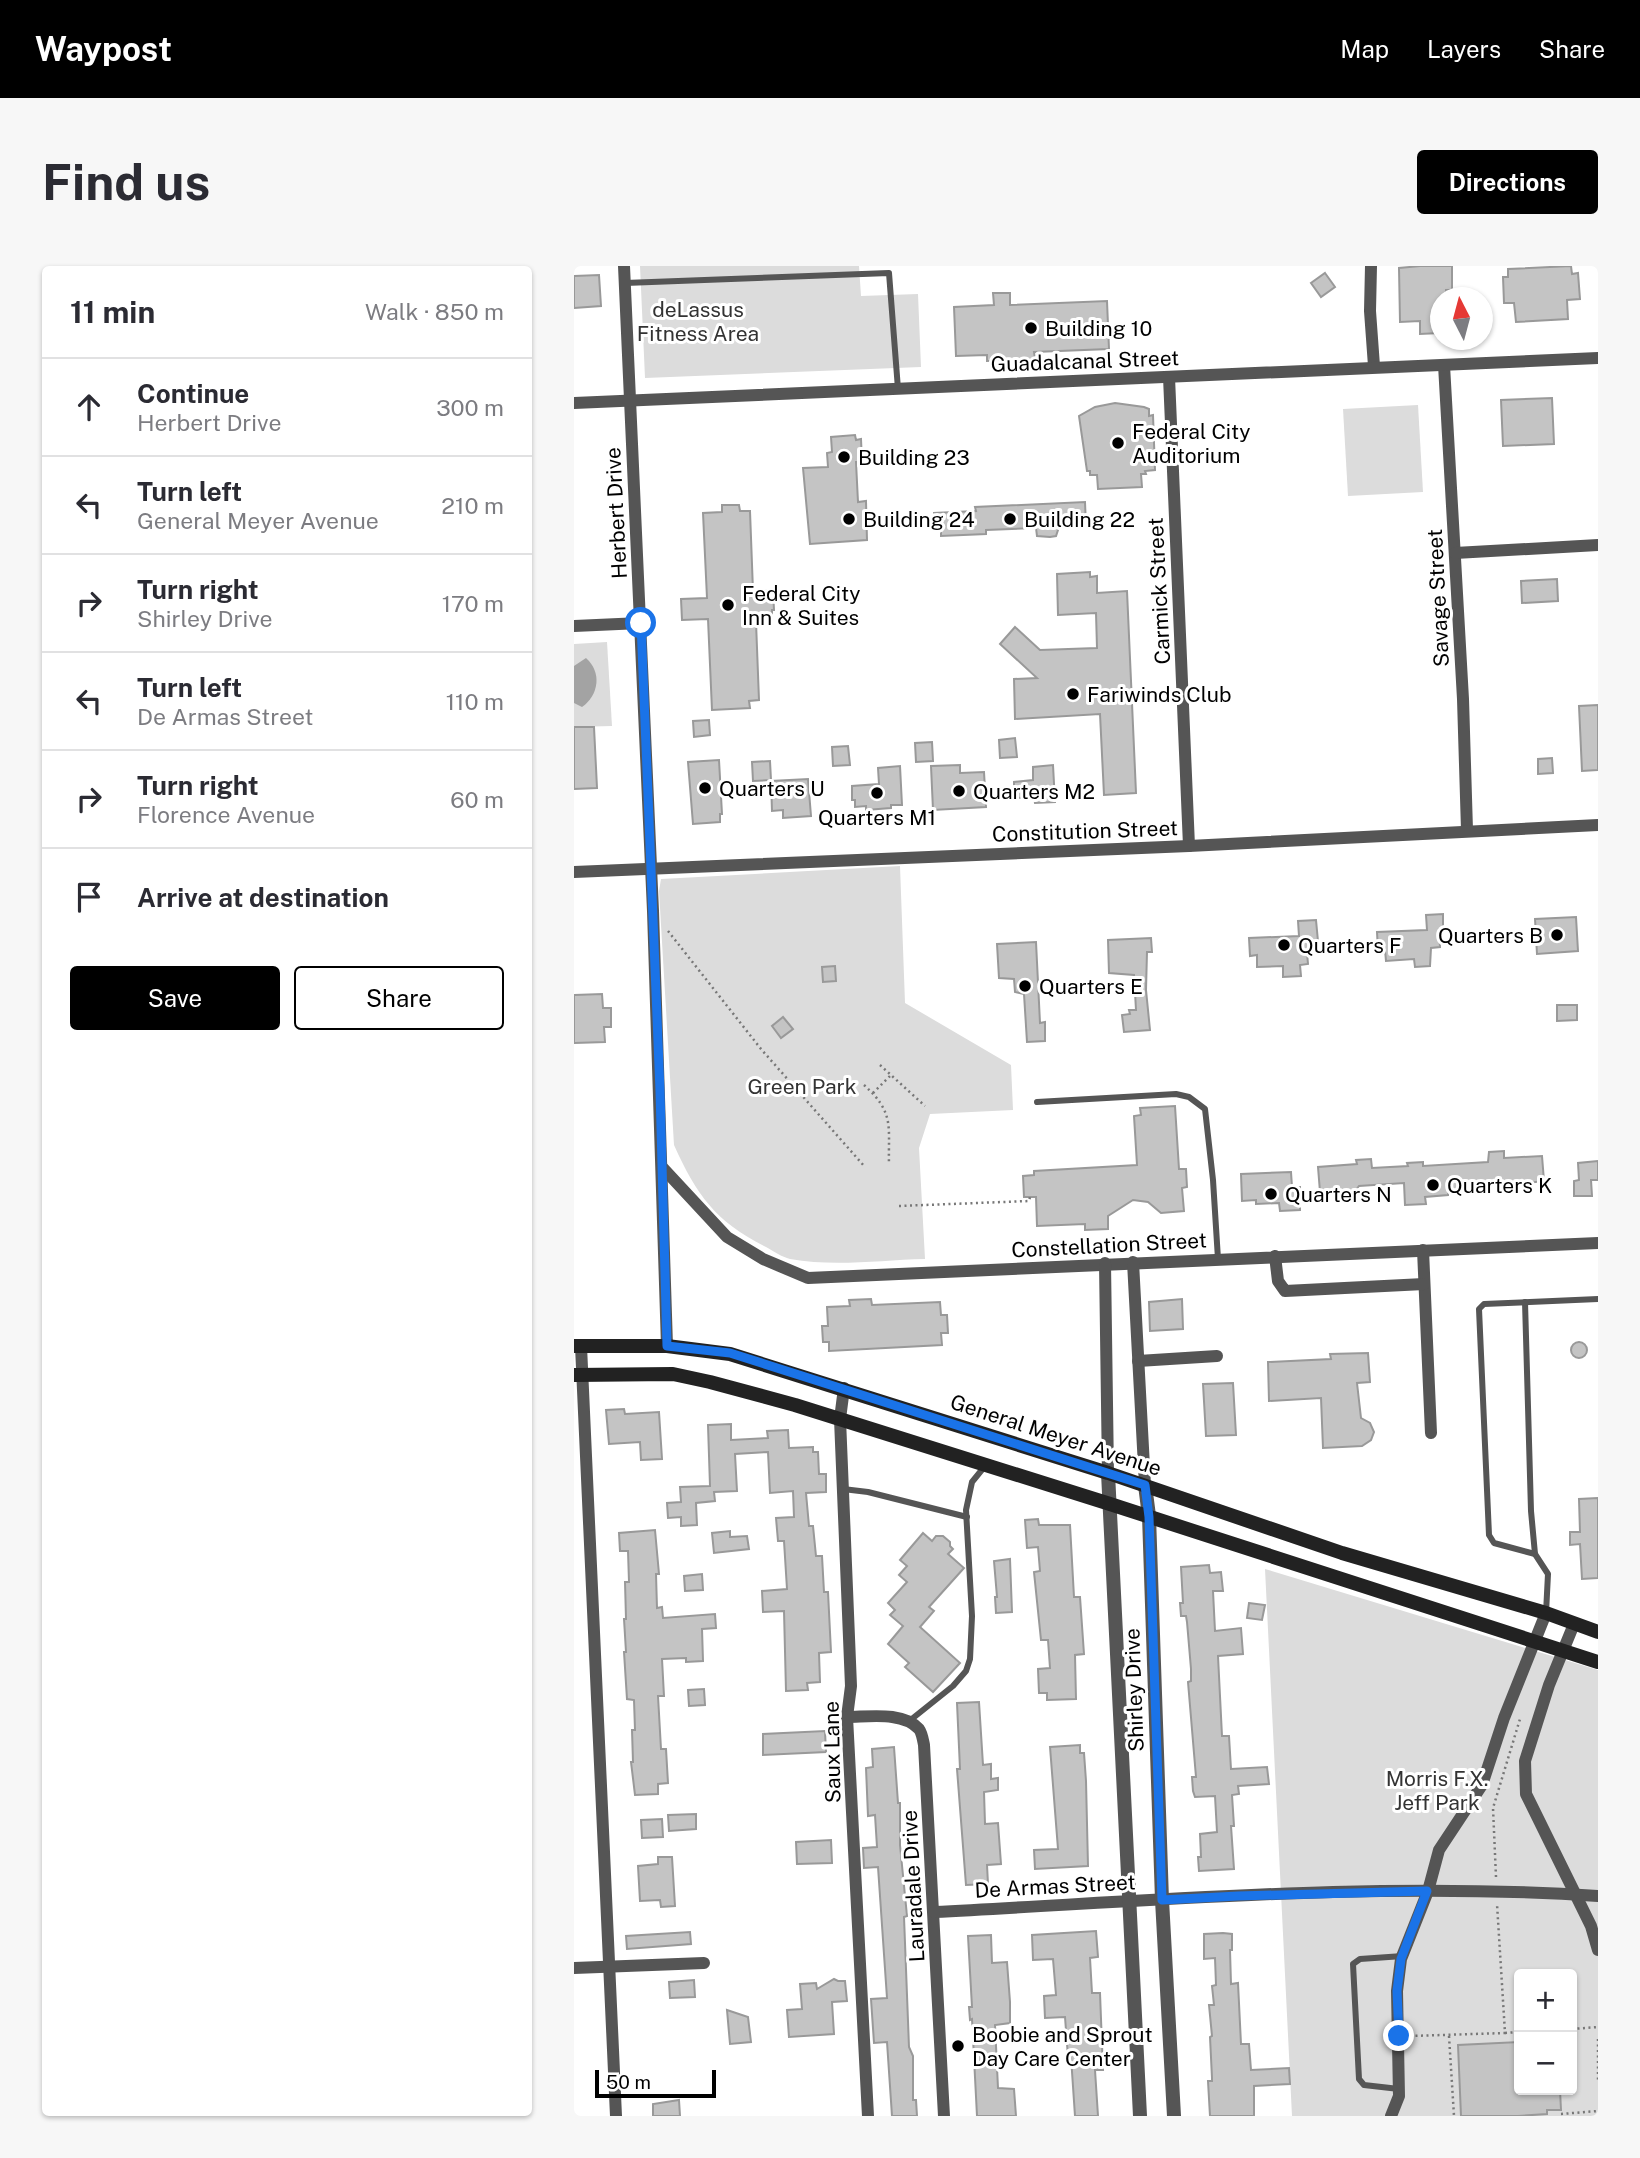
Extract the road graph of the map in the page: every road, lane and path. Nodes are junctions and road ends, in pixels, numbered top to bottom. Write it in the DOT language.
graph roads {
  1 [pos="624,266"];
  2 [pos="1371,266"];
  3 [pos="625,283"];
  4 [pos="1598,358"];
  5 [pos="1444,365"];
  6 [pos="1374,366"];
  7 [pos="1169,377"];
  8 [pos="898,389"];
  9 [pos="631,401"];
  10 [pos="574,403"];
  11 [pos="1598,545"];
  12 [pos="1455,553"];
  13 [pos="641,623"];
  14 [pos="574,626"];
  15 [pos="1598,825"];
  16 [pos="1467,830"];
  17 [pos="1189,846"];
  18 [pos="652,868"];
  19 [pos="574,872"];
  20 [pos="664,925"];
  21 [pos="880,1065"];
  22 [pos="891,1075"];
  23 [pos="864,1085"];
  24 [pos="873,1093"];
  25 [pos="1037,1102"];
  26 [pos="925,1106"];
  27 [pos="889,1165"];
  28 [pos="662,1167"];
  29 [pos="864,1167"];
  30 [pos="1030,1197"];
  31 [pos="899,1206"];
  32 [pos="1598,1243"];
  33 [pos="1423,1251"];
  34 [pos="1275,1256"];
  35 [pos="1218,1259"];
  36 [pos="1133,1262"];
  37 [pos="1105,1263"];
  38 [pos="1424,1284"];
  39 [pos="1598,1299"];
  40 [pos="1525,1302"];
  41 [pos="578,1346"];
  42 [pos="667,1346"];
  43 [pos="1217,1356"];
  44 [pos="1138,1362"];
  45 [pos="578,1375"];
  46 [pos="844,1388"];
  47 [pos="839,1419"];
  48 [pos="1431,1433"];
  49 [pos="986,1465"];
  50 [pos="1108,1473"];
  51 [pos="1145,1485"];
  52 [pos="843,1489"];
  53 [pos="1110,1504"];
  54 [pos="967,1517"];
  55 [pos="1149,1517"];
  56 [pos="1535,1554"];
  57 [pos="1546,1613"];
  58 [pos="1574,1624"];
  59 [pos="1598,1632"];
  60 [pos="1534,1642"];
  61 [pos="1563,1650"];
  62 [pos="1598,1662"];
  63 [pos="847,1717"];
  64 [pos="908,1722"];
  65 [pos="1427,1891"];
  66 [pos="1574,1894"];
  67 [pos="1598,1896"];
  68 [pos="1162,1900"];
  69 [pos="1130,1902"];
  70 [pos="934,1912"];
  71 [pos="1598,1950"];
  72 [pos="1403,1956"];
  73 [pos="704,1963"];
  74 [pos="609,1966"];
  75 [pos="574,1968"];
  76 [pos="1598,2027"];
  77 [pos="1577,2029"];
  78 [pos="1514,2032"];
  79 [pos="1506,2033"];
  80 [pos="1449,2034"];
  81 [pos="1598,2039"];
  82 [pos="1598,2083"];
  83 [pos="1399,2089"];
  84 [pos="1598,2112"];
  85 [pos="1561,2114"];
  86 [pos="616,2116"];
  87 [pos="868,2116"];
  88 [pos="944,2116"];
  89 [pos="1140,2116"];
  90 [pos="1174,2116"];
  91 [pos="1391,2116"];
  92 [pos="1454,2116"];
  1 -- 3 [label="street, Herbert Drive"];
  2 -- 6 [label="street"];
  3 -- 8 [label="lane"];
  3 -- 9 [label="street, Herbert Drive"];
  4 -- 5 [label="street, Guadalcanal Street"];
  5 -- 6 [label="street, Guadalcanal Street"];
  5 -- 12 [label="street, Savage Street"];
  6 -- 7 [label="street, Guadalcanal Street"];
  7 -- 8 [label="street, Guadalcanal Street"];
  7 -- 17 [label="street, Carmick Street"];
  8 -- 9 [label="street, Guadalcanal Street"];
  9 -- 10 [label="street, Guadalcanal Street"];
  9 -- 13 [label="street, Herbert Drive"];
  11 -- 12 [label="street"];
  12 -- 16 [label="street, Savage Street"];
  13 -- 14 [label="street"];
  13 -- 18 [label="street, Herbert Drive"];
  15 -- 16 [label="street, Constitution Street"];
  16 -- 17 [label="street, Constitution Street"];
  17 -- 18 [label="street, Constitution Street"];
  18 -- 19 [label="street, Constitution Street"];
  18 -- 28 [label="street, Herbert Drive"];
  20 -- 29 [label="path"];
  21 -- 22 [label="path"];
  22 -- 24 [label="path"];
  22 -- 26 [label="path"];
  23 -- 24 [label="path"];
  24 -- 27 [label="path"];
  25 -- 35 [label="lane"];
  28 -- 37 [label="street, Constellation Street"];
  28 -- 42 [label="street, Herbert Drive"];
  30 -- 31 [label="path"];
  32 -- 33 [label="street, Constellation Street"];
  33 -- 34 [label="street, Constellation Street"];
  33 -- 38 [label="street"];
  34 -- 35 [label="street, Constellation Street"];
  34 -- 38 [label="street"];
  35 -- 36 [label="street, Constellation Street"];
  36 -- 37 [label="street, Constellation Street"];
  36 -- 44 [label="street, Shirley Drive"];
  37 -- 50 [label="street, Shirley Drive"];
  38 -- 48 [label="street"];
  39 -- 40 [label="lane"];
  40 -- 56 [label="lane"];
  40 -- 56 [label="lane"];
  41 -- 42 [label="main road, General Meyer Avenue"];
  41 -- 45 [label="street"];
  42 -- 46 [label="main road, General Meyer Avenue"];
  43 -- 44 [label="street"];
  44 -- 51 [label="street, Shirley Drive"];
  45 -- 47 [label="main road"];
  45 -- 74 [label="street"];
  46 -- 47 [label="street, Saux Lane"];
  46 -- 50 [label="main road, General Meyer Avenue"];
  47 -- 49 [label="main road"];
  47 -- 52 [label="street, Saux Lane"];
  49 -- 53 [label="main road"];
  49 -- 54 [label="lane"];
  50 -- 51 [label="main road, General Meyer Avenue"];
  50 -- 53 [label="street, Shirley Drive"];
  51 -- 55 [label="street, Shirley Drive"];
  51 -- 57 [label="main road, General Meyer Avenue"];
  52 -- 54 [label="lane"];
  52 -- 63 [label="street, Saux Lane"];
  53 -- 55 [label="main road"];
  53 -- 69 [label="street, Shirley Drive"];
  54 -- 64 [label="lane"];
  55 -- 60 [label="main road"];
  55 -- 68 [label="street, Shirley Drive"];
  56 -- 57 [label="lane"];
  57 -- 58 [label="main road, General Meyer Avenue"];
  57 -- 60 [label="street"];
  58 -- 59 [label="main road, General Meyer Avenue"];
  58 -- 61 [label="street"];
  60 -- 61 [label="main road"];
  60 -- 65 [label="street"];
  61 -- 62 [label="main road"];
  61 -- 66 [label="street"];
  63 -- 64 [label="street"];
  63 -- 87 [label="street, Saux Lane"];
  64 -- 70 [label="street, Lauradale Drive"];
  65 -- 66 [label="street, De Armas Street"];
  65 -- 68 [label="street, De Armas Street"];
  65 -- 72 [label="street"];
  66 -- 67 [label="street, De Armas Street"];
  66 -- 71 [label="street"];
  68 -- 69 [label="street, De Armas Street"];
  68 -- 90 [label="street, Shirley Drive"];
  69 -- 70 [label="street, De Armas Street"];
  69 -- 89 [label="street, Shirley Drive"];
  70 -- 88 [label="street, Lauradale Drive"];
  72 -- 83 [label="street"];
  72 -- 83 [label="lane"];
  73 -- 74 [label="street"];
  74 -- 75 [label="street"];
  74 -- 86 [label="street"];
  76 -- 77 [label="path"];
  78 -- 79 [label="path"];
  80 -- 92 [label="path"];
  81 -- 82 [label="path"];
  83 -- 91 [label="street"];
  84 -- 85 [label="path"];
}
